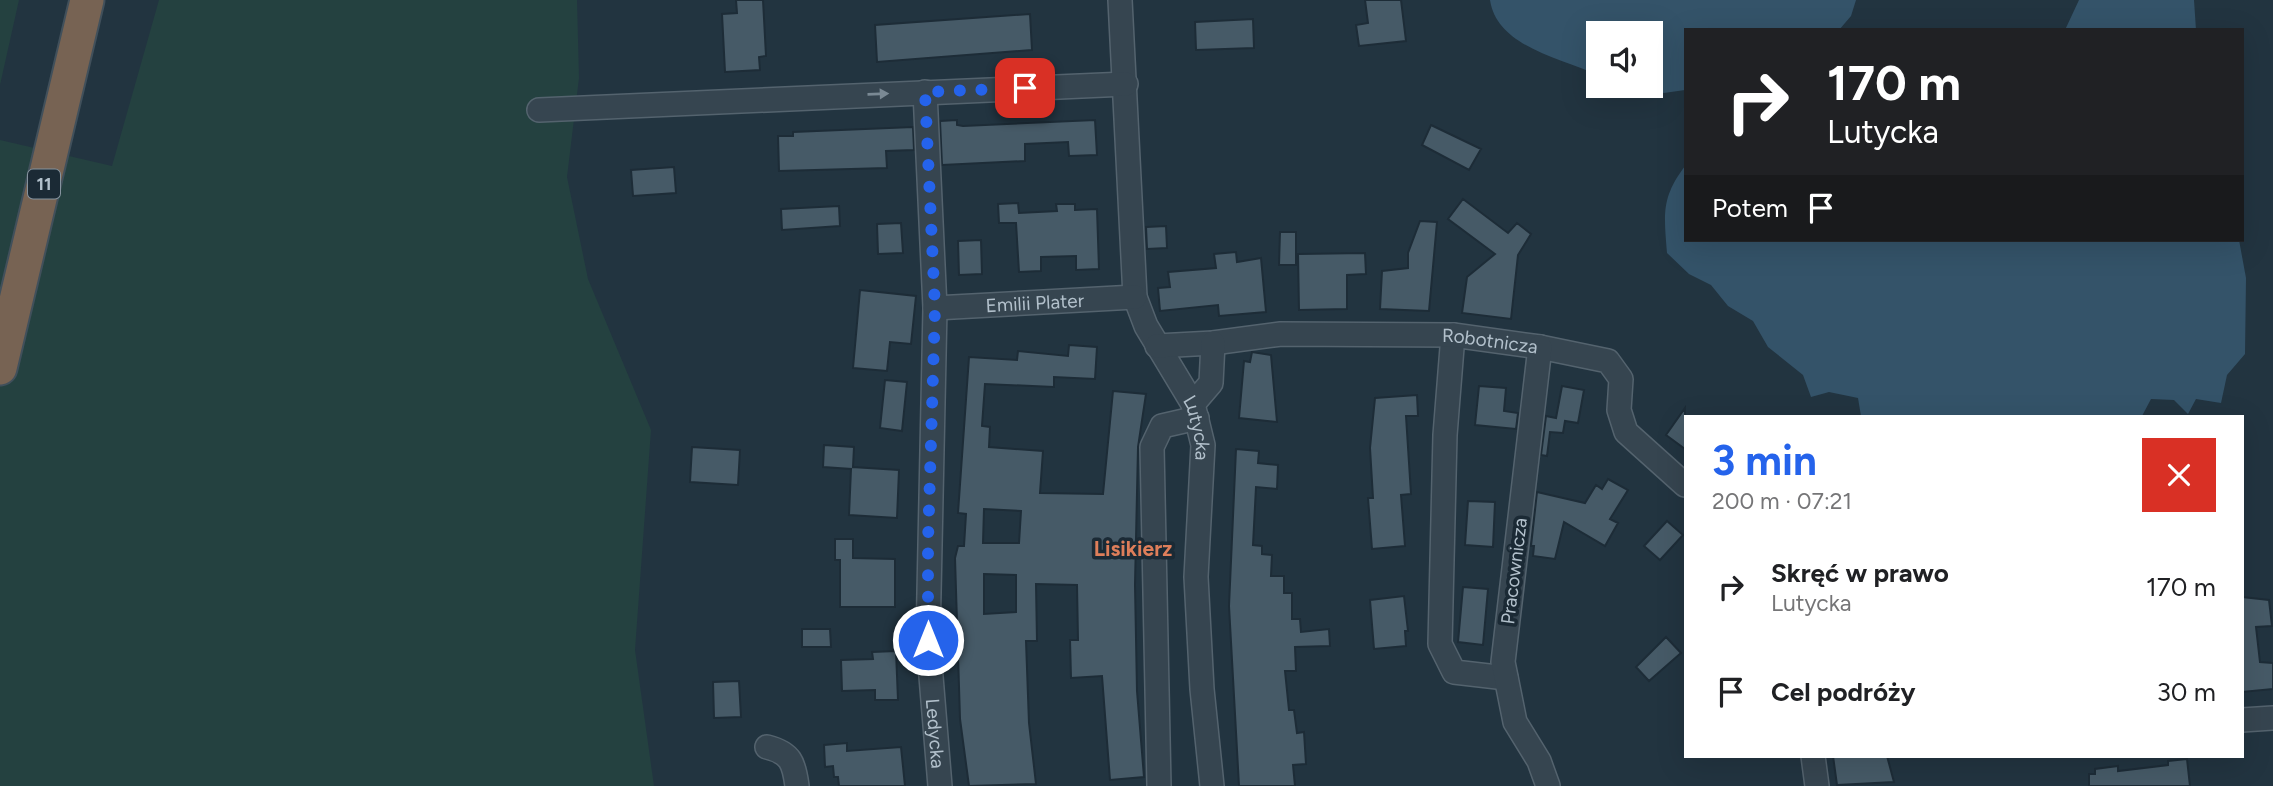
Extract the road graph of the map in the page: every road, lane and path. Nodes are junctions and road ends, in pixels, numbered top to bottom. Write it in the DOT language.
graph roads {
  1 [pos="87,0"];
  2 [pos="1120,0"];
  3 [pos="1126,85"];
  4 [pos="925,92"];
  5 [pos="539,110"];
  6 [pos="1135,297"];
  7 [pos="935,308"];
  8 [pos="1453,335"];
  9 [pos="1213,343"];
  10 [pos="1157,345"];
  11 [pos="1540,347"];
  12 [pos="0,368"];
  13 [pos="1195,411"];
  14 [pos="1684,484"];
  15 [pos="1506,678"];
  16 [pos="2273,718"];
  17 [pos="2244,720"];
  18 [pos="767,747"];
  19 [pos="1813,758"];
  20 [pos="797,786"];
  21 [pos="940,786"];
  22 [pos="1159,786"];
  23 [pos="1212,786"];
  24 [pos="1548,786"];
  25 [pos="1817,786"];
  1 -- 12 [label="highway, 11"];
  2 -- 3 [label="street, Lutycka"];
  3 -- 4 [label="street"];
  3 -- 6 [label="street, Lutycka"];
  5 -- 4 [label="street, one-way"];
  4 -- 7 [label="street, Ledycka"];
  6 -- 7 [label="street, Emilii Plater"];
  6 -- 10 [label="street, Lutycka"];
  7 -- 21 [label="street, Ledycka"];
  8 -- 9 [label="street, Robotnicza"];
  8 -- 11 [label="street, Robotnicza"];
  8 -- 15 [label="street"];
  9 -- 10 [label="street, Robotnicza"];
  9 -- 13 [label="street"];
  10 -- 13 [label="street, Lutycka"];
  11 -- 14 [label="street, Robotnicza"];
  11 -- 15 [label="street, Pracownicza"];
  13 -- 22 [label="street"];
  13 -- 23 [label="street, Lutycka"];
  15 -- 24 [label="street, Pracownicza"];
  16 -- 17 [label="street"];
  18 -- 20 [label="street"];
  19 -- 25 [label="street"];
}
